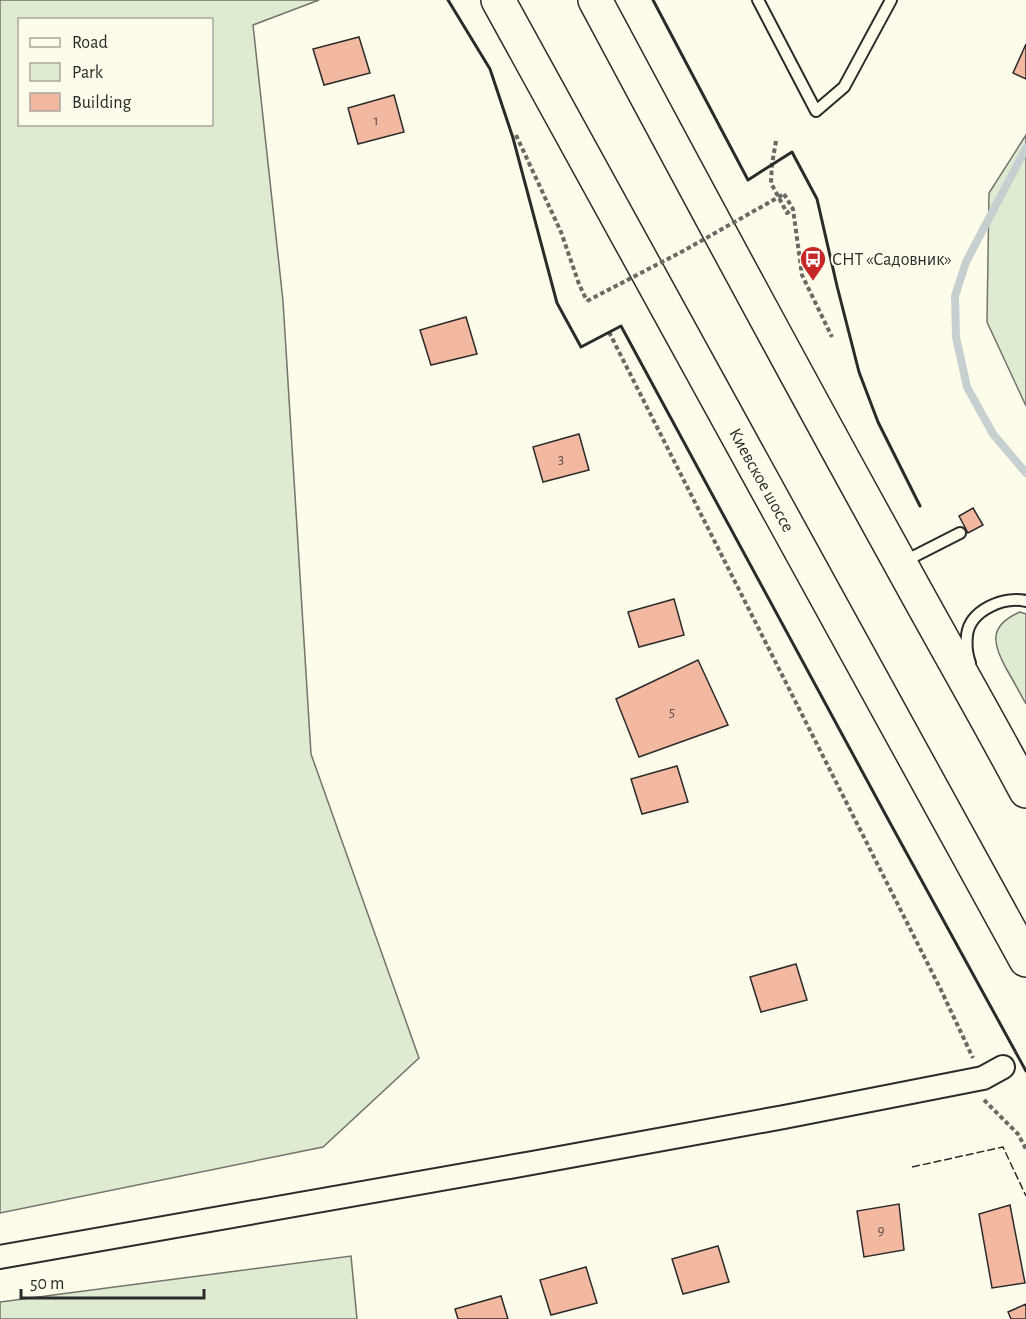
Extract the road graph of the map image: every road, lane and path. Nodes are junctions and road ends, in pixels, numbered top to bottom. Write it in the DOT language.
graph roads {
  1 [pos="498,0"];
  2 [pos="595,0"];
  3 [pos="758,0"];
  4 [pos="891,0"];
  5 [pos="516,135"];
  6 [pos="776,141"];
  7 [pos="793,209"];
  8 [pos="609,333"];
  9 [pos="832,337"];
  10 [pos="960,533"];
  11 [pos="900,564"];
  12 [pos="1026,601"];
  13 [pos="986,715"];
  14 [pos="1026,791"];
  15 [pos="1026,960"];
  16 [pos="1003,1067"];
  17 [pos="976,1079"];
  18 [pos="1026,1149"];
  19 [pos="0,1257"];
  1 -- 15 [label="highway, Киевское шоссе"];
  2 -- 11 [label="highway"];
  3 -- 4 [label="lane"];
  5 -- 7 [label="path, bridge"];
  6 -- 7 [label="path"];
  7 -- 9 [label="path"];
  8 -- 17 [label="path"];
  10 -- 11 [label="lane"];
  11 -- 13 [label="highway"];
  12 -- 13 [label="lane"];
  13 -- 14 [label="highway"];
  16 -- 17 [label="street"];
  17 -- 18 [label="path"];
  17 -- 19 [label="street"];
}
